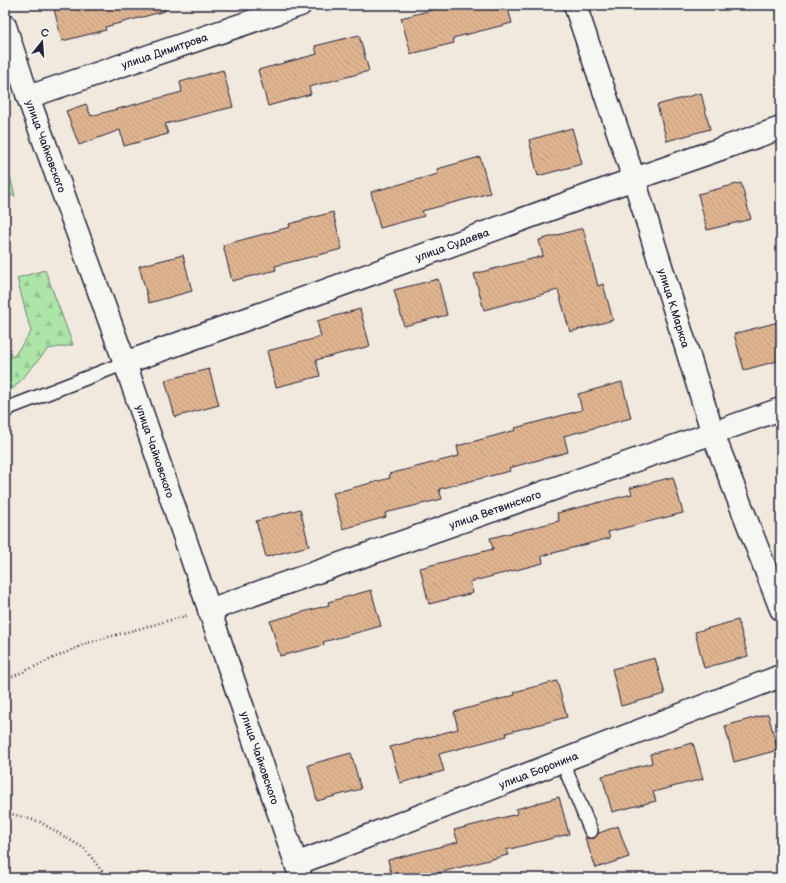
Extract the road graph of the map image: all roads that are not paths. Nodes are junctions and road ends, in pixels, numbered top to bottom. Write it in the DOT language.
graph roads {
  1 [pos="300,5"];
  2 [pos="575,5"];
  3 [pos="5,26"];
  4 [pos="28,97"];
  5 [pos="781,128"];
  6 [pos="634,179"];
  7 [pos="125,363"];
  8 [pos="7,409"];
  9 [pos="781,410"];
  10 [pos="713,434"];
  11 [pos="781,609"];
  12 [pos="209,610"];
  13 [pos="781,676"];
  14 [pos="562,761"];
  15 [pos="591,831"];
  16 [pos="299,871"];
  1 -- 4 [label="street, улица Димитрова"];
  2 -- 6 [label="street, улица К.Маркса"];
  3 -- 4 [label="street, улица Чайковского"];
  4 -- 7 [label="street, улица Чайковского"];
  5 -- 6 [label="street, улица Судаева"];
  6 -- 7 [label="street, улица Судаева"];
  6 -- 10 [label="street, улица К.Маркса"];
  7 -- 8 [label="lane"];
  7 -- 12 [label="street, улица Чайковского"];
  9 -- 10 [label="street, улица Ветвинского"];
  10 -- 11 [label="street, улица К.Маркса"];
  10 -- 12 [label="street, улица Ветвинского"];
  12 -- 16 [label="street, улица Чайковского"];
  13 -- 14 [label="street, улица Боронина"];
  14 -- 15 [label="lane"];
  14 -- 16 [label="street, улица Боронина"];
}
